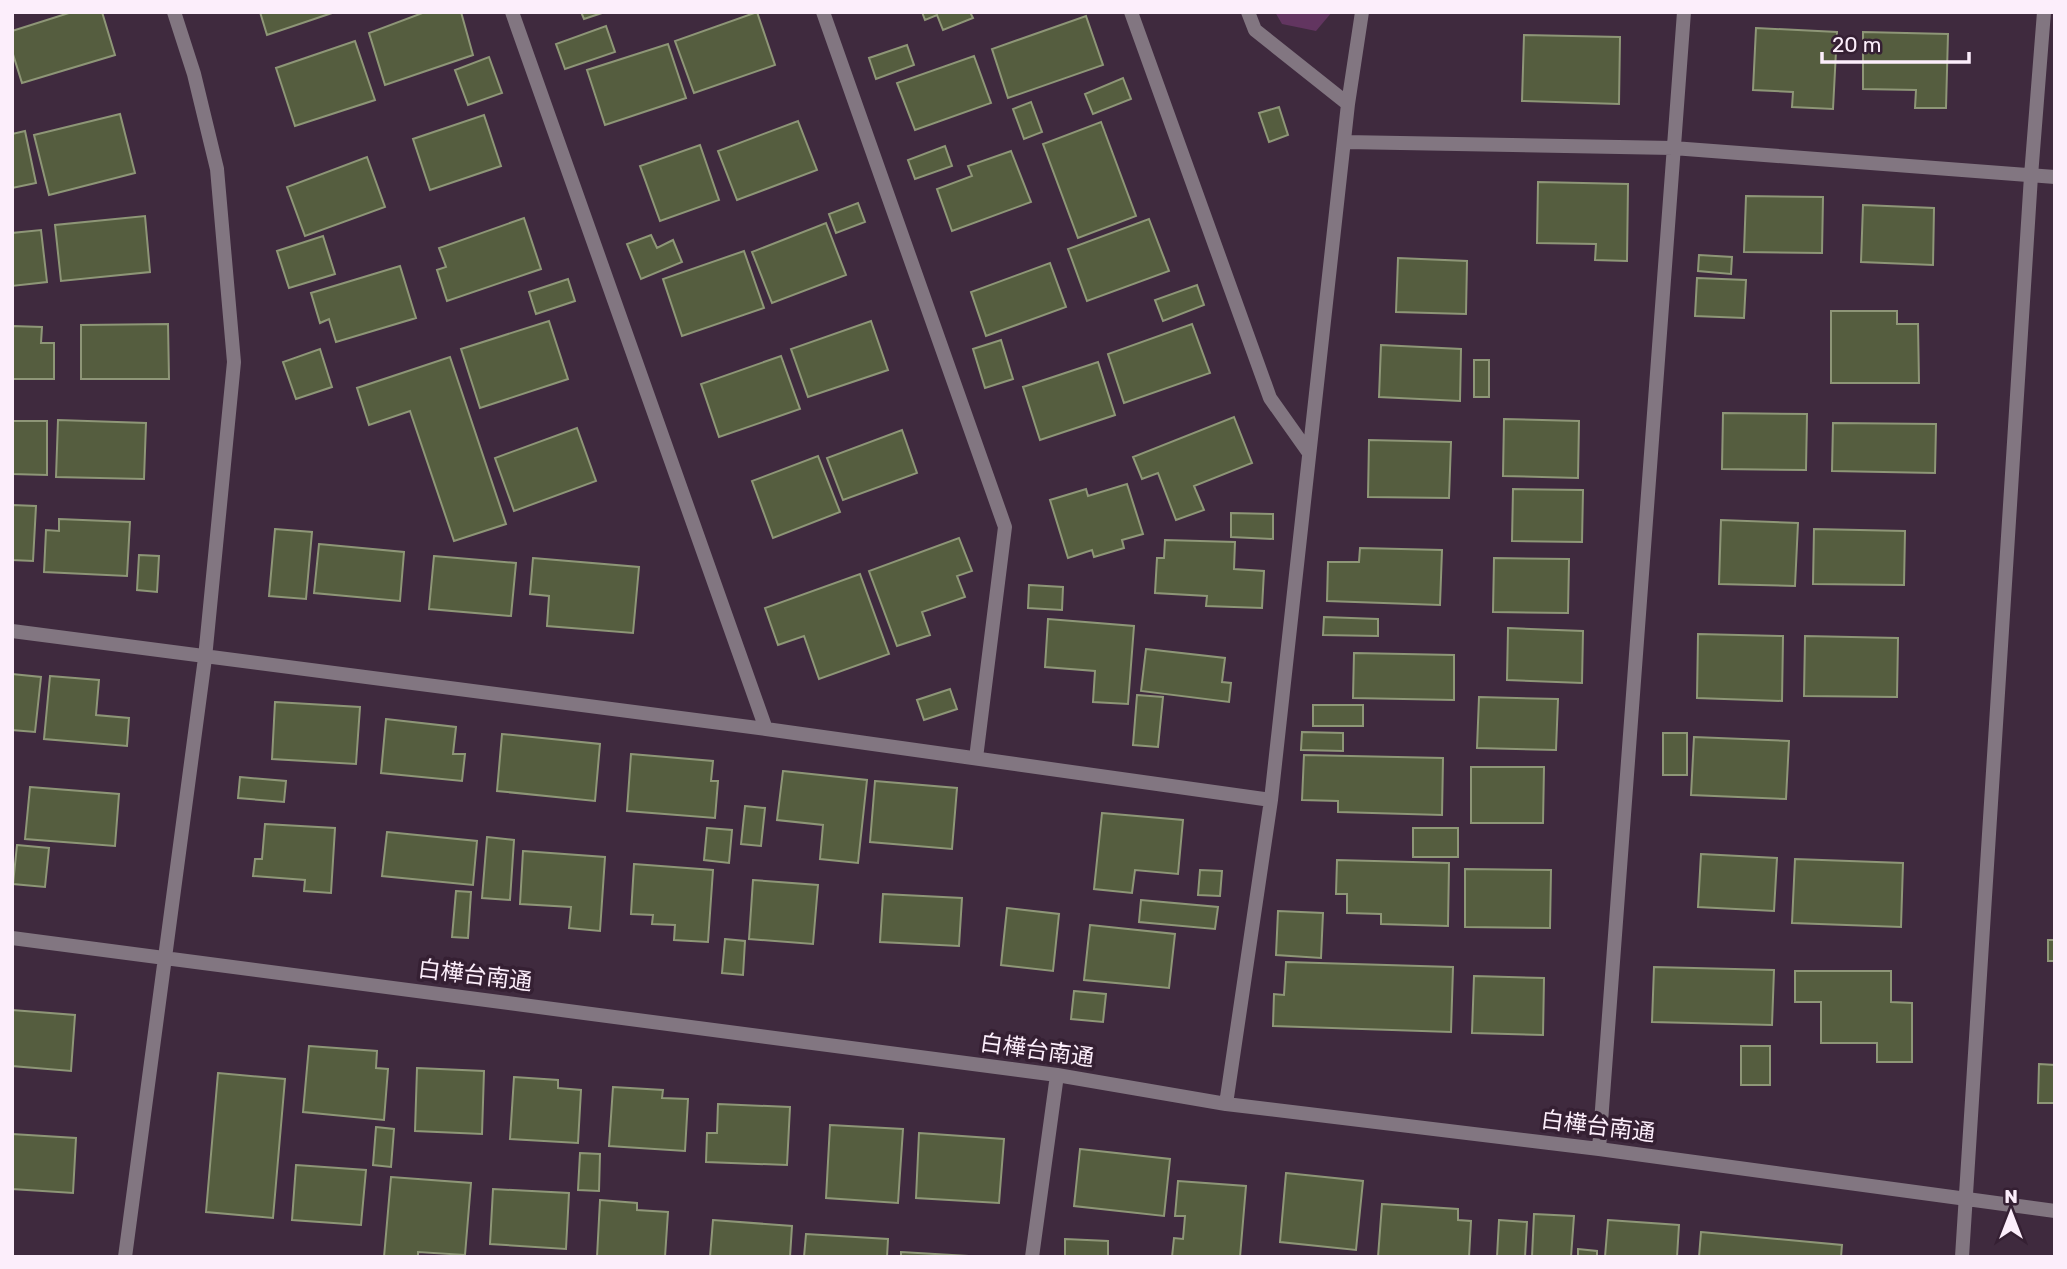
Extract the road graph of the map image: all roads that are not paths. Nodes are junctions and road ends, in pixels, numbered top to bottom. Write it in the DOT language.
graph roads {
  1 [pos="173,12"];
  2 [pos="512,12"];
  3 [pos="823,12"];
  4 [pos="1131,12"];
  5 [pos="1248,12"];
  6 [pos="1362,12"];
  7 [pos="1684,12"];
  8 [pos="2044,12"];
  9 [pos="1348,104"];
  10 [pos="1345,142"];
  11 [pos="1673,148"];
  12 [pos="2031,176"];
  13 [pos="2055,177"];
  14 [pos="1309,453"];
  15 [pos="12,631"];
  16 [pos="205,658"];
  17 [pos="766,729"];
  18 [pos="976,758"];
  19 [pos="1271,800"];
  20 [pos="12,938"];
  21 [pos="164,958"];
  22 [pos="1058,1075"];
  23 [pos="1226,1104"];
  24 [pos="1599,1149"];
  25 [pos="1967,1199"];
  26 [pos="2055,1211"];
  27 [pos="125,1257"];
  28 [pos="1032,1257"];
  29 [pos="1962,1257"];
  1 -- 16 [label="street"];
  2 -- 17 [label="street"];
  3 -- 18 [label="street"];
  4 -- 14 [label="street"];
  5 -- 9 [label="street"];
  6 -- 9 [label="street"];
  7 -- 11 [label="street"];
  8 -- 12 [label="street"];
  9 -- 10 [label="street"];
  10 -- 11 [label="street"];
  10 -- 14 [label="street"];
  11 -- 12 [label="street"];
  11 -- 24 [label="street"];
  12 -- 13 [label="street"];
  12 -- 25 [label="street"];
  14 -- 19 [label="street"];
  15 -- 16 [label="street"];
  16 -- 17 [label="street"];
  16 -- 21 [label="street"];
  17 -- 18 [label="street"];
  18 -- 19 [label="street"];
  19 -- 23 [label="street"];
  20 -- 21 [label="street, 白樺台南通"];
  21 -- 22 [label="street, 白樺台南通"];
  21 -- 27 [label="street"];
  22 -- 23 [label="street, 白樺台南通"];
  22 -- 28 [label="street"];
  23 -- 24 [label="street, 白樺台南通"];
  24 -- 25 [label="street, 白樺台南通"];
  25 -- 26 [label="street, 白樺台南通"];
  25 -- 29 [label="street"];
}
